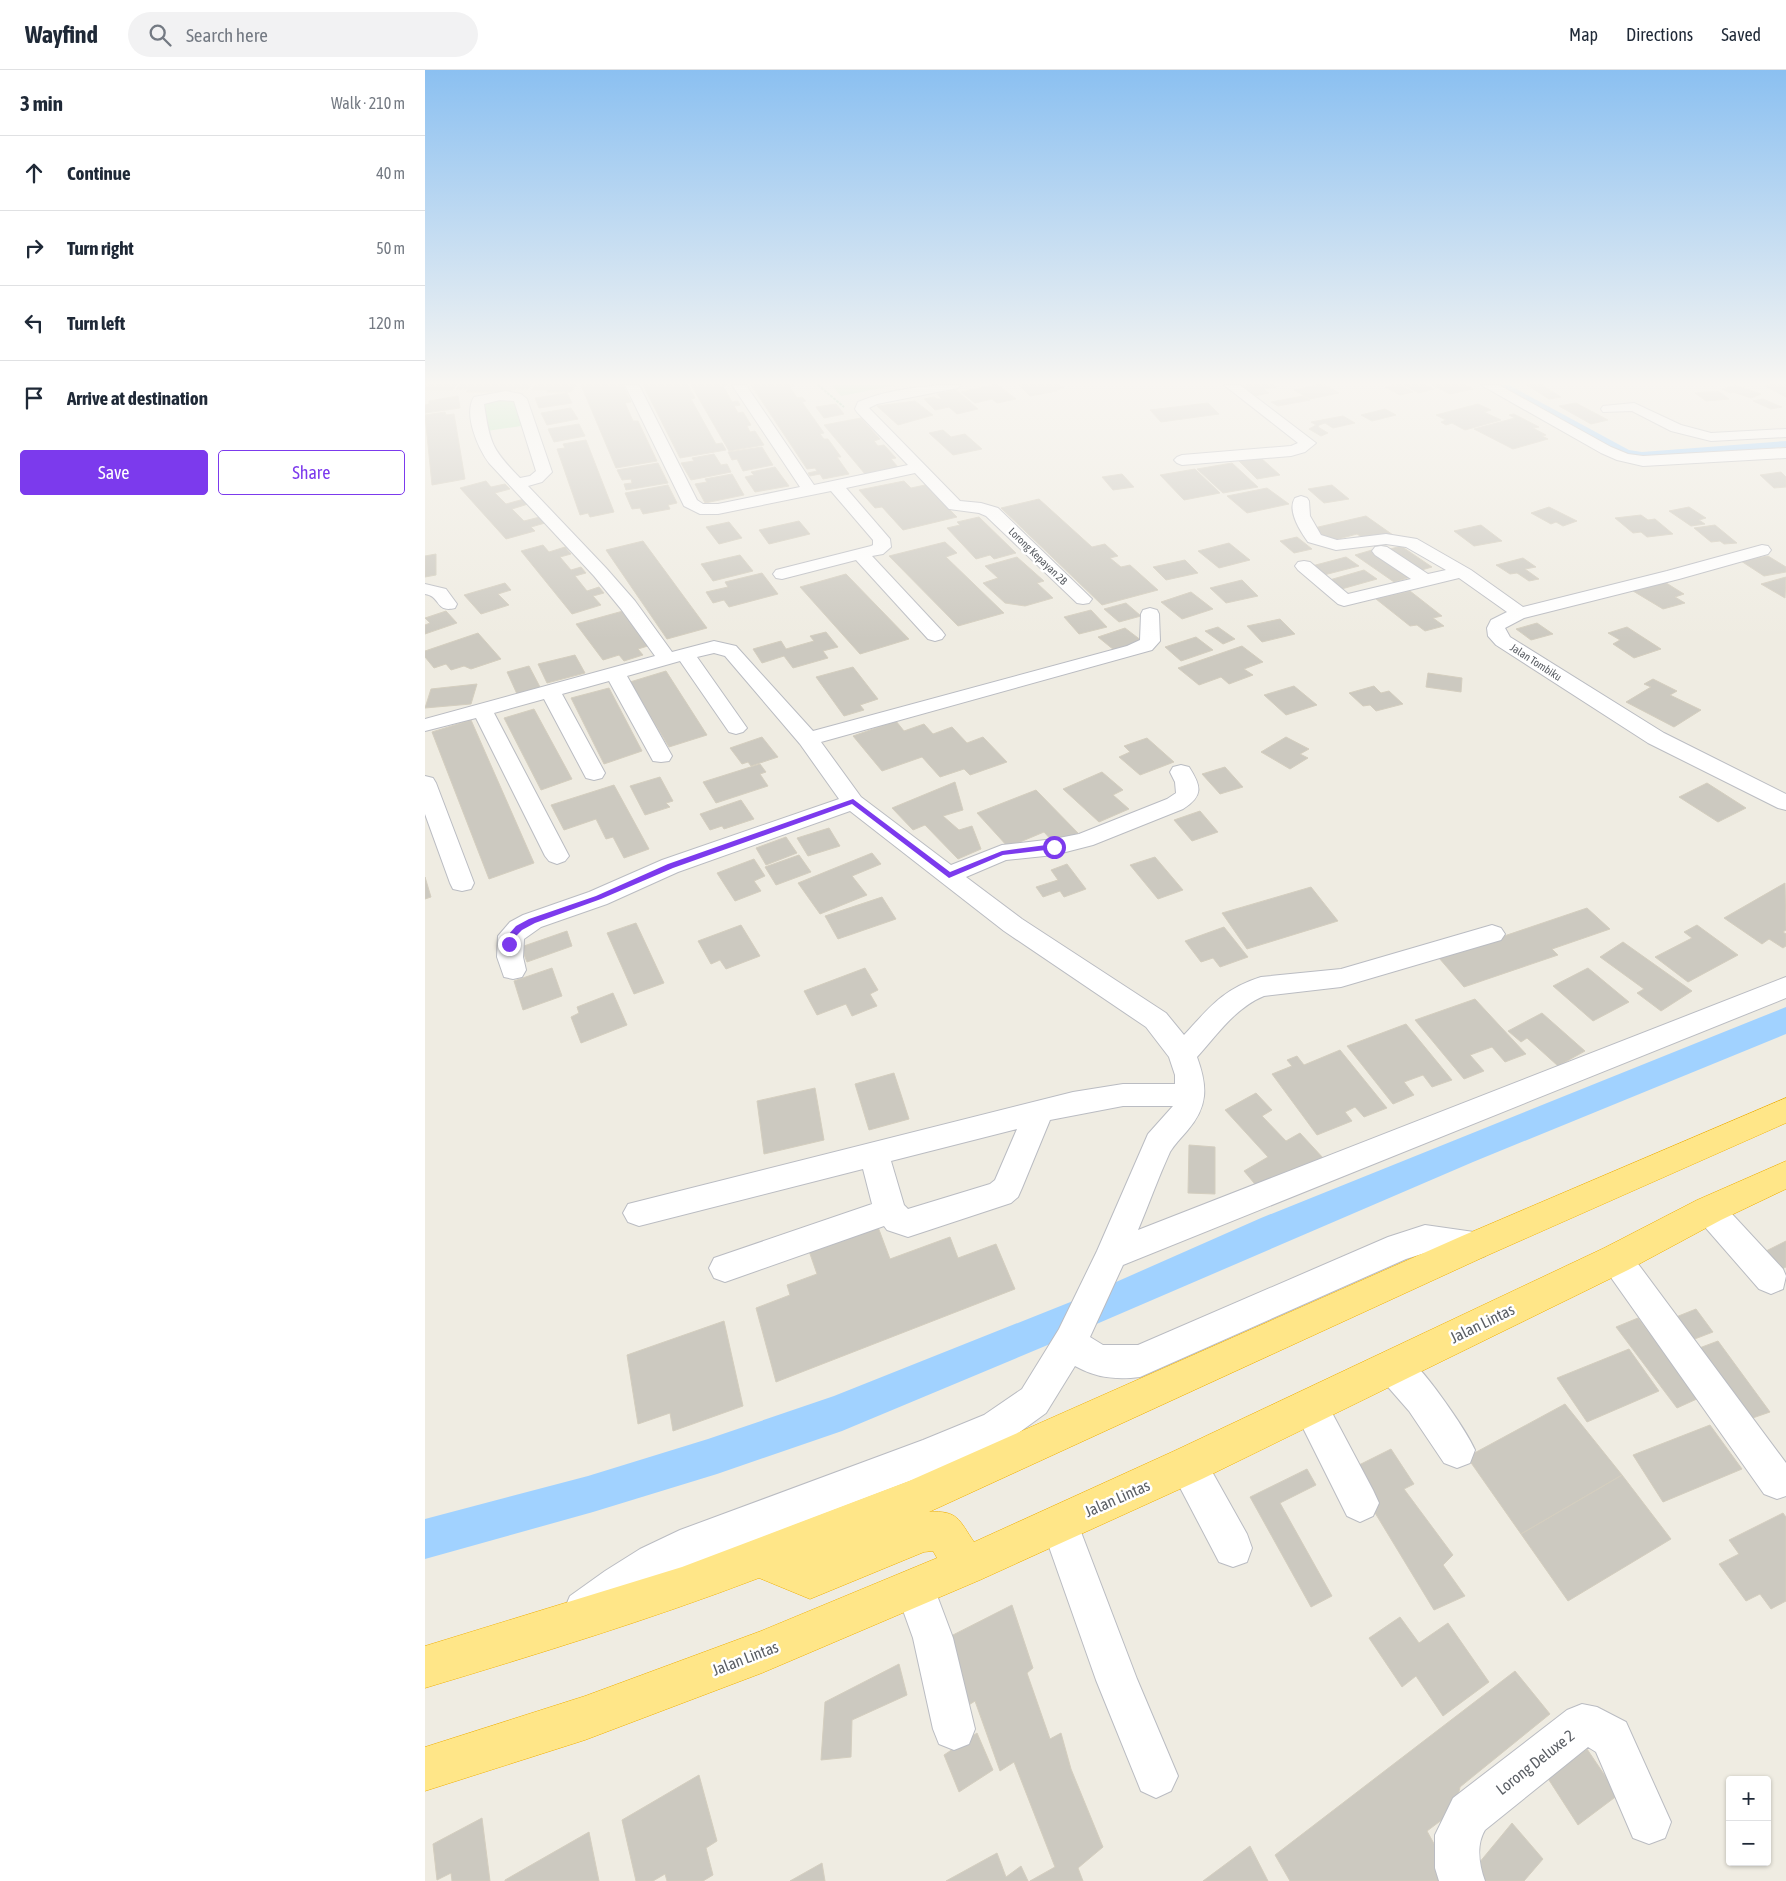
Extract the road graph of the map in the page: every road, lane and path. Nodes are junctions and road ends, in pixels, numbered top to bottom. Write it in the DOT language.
graph roads {
  1 [pos="504,470"];
  2 [pos="543,470"];
  3 [pos="674,470"];
  4 [pos="796,470"];
  5 [pos="911,470"];
  6 [pos="919,470"];
  7 [pos="518,484"];
  8 [pos="835,485"];
  9 [pos="811,491"];
  10 [pos="1301,501"];
  11 [pos="1762,550"];
  12 [pos="1381,551"];
  13 [pos="861,555"];
  14 [pos="1304,566"];
  15 [pos="1461,572"];
  16 [pos="782,574"];
  17 [pos="1426,581"];
  18 [pos="425,589"];
  19 [pos="1083,599"];
  20 [pos="448,604"];
  21 [pos="1150,614"];
  22 [pos="1517,614"];
  23 [pos="935,635"];
  24 [pos="676,657"];
  25 [pos="615,673"];
  26 [pos="550,691"];
  27 [pos="482,710"];
  28 [pos="425,725"];
  29 [pos="736,728"];
  30 [pos="808,739"];
  31 [pos="661,756"];
  32 [pos="1181,772"];
  33 [pos="595,773"];
  34 [pos="425,783"];
  35 [pos="853,802"];
  36 [pos="1786,802"];
  37 [pos="557,856"];
  38 [pos="949,875"];
  39 [pos="462,883"];
  40 [pos="1491,934"];
  41 [pos="513,970"];
  42 [pos="1786,986"];
  43 [pos="1182,1055"];
  44 [pos="1190,1095"];
  45 [pos="1786,1110"];
  46 [pos="1039,1112"];
  47 [pos="874,1153"];
  48 [pos="1786,1174"];
  49 [pos="1709,1210"];
  50 [pos="890,1211"];
  51 [pos="639,1213"];
  52 [pos="1475,1246"];
  53 [pos="1616,1259"];
  54 [pos="725,1268"];
  55 [pos="1105,1268"];
  56 [pos="1771,1279"];
  57 [pos="1071,1340"];
  58 [pos="1393,1367"];
  59 [pos="1310,1406"];
  60 [pos="1457,1450"];
  61 [pos="1188,1465"];
  62 [pos="1777,1481"];
  63 [pos="1360,1503"];
  64 [pos="1059,1524"];
  65 [pos="1233,1548"];
  66 [pos="761,1558"];
  67 [pos="966,1566"];
  68 [pos="915,1588"];
  69 [pos="565,1625"];
  70 [pos="425,1667"];
  71 [pos="954,1729"];
  72 [pos="464,1758"];
  73 [pos="425,1769"];
  74 [pos="1156,1776"];
  75 [pos="425,1784"];
  76 [pos="1649,1822"];
  77 [pos="1462,1881"];
  1 -- 7 [label="street"];
  2 -- 7 [label="street"];
  3 -- 9 [label="street"];
  4 -- 9 [label="street"];
  5 -- 8 [label="street"];
  6 -- 19 [label="street, Lorong Kepayan 2B"];
  7 -- 24 [label="street"];
  8 -- 9 [label="street"];
  8 -- 13 [label="street"];
  10 -- 15 [label="street"];
  11 -- 22 [label="street"];
  12 -- 17 [label="street"];
  13 -- 16 [label="street"];
  13 -- 23 [label="street"];
  14 -- 17 [label="street"];
  15 -- 17 [label="street"];
  15 -- 22 [label="street"];
  18 -- 20 [label="street"];
  21 -- 30 [label="street"];
  22 -- 36 [label="street, Jalan Tombiku"];
  24 -- 25 [label="street"];
  24 -- 29 [label="street"];
  24 -- 30 [label="street"];
  25 -- 26 [label="street"];
  25 -- 31 [label="street"];
  26 -- 27 [label="street"];
  26 -- 33 [label="street"];
  27 -- 28 [label="street"];
  27 -- 37 [label="street"];
  30 -- 35 [label="street"];
  32 -- 38 [label="street"];
  34 -- 39 [label="street"];
  35 -- 38 [label="street"];
  35 -- 41 [label="street"];
  38 -- 43 [label="street"];
  40 -- 43 [label="street"];
  42 -- 55 [label="street"];
  43 -- 44 [label="street"];
  44 -- 46 [label="street"];
  44 -- 55 [label="street"];
  45 -- 52 [label="highway"];
  46 -- 47 [label="street"];
  46 -- 50 [label="street"];
  47 -- 50 [label="street"];
  47 -- 51 [label="street"];
  48 -- 49 [label="highway, Jalan Lintas"];
  49 -- 53 [label="highway, Jalan Lintas"];
  49 -- 56 [label="street"];
  50 -- 54 [label="street"];
  52 -- 57 [label="street"];
  52 -- 66 [label="highway"];
  53 -- 58 [label="highway, Jalan Lintas"];
  53 -- 62 [label="street"];
  55 -- 57 [label="street"];
  57 -- 69 [label="street"];
  58 -- 59 [label="highway, Jalan Lintas"];
  58 -- 60 [label="street"];
  59 -- 61 [label="highway, Jalan Lintas"];
  59 -- 63 [label="street"];
  61 -- 64 [label="highway, Jalan Lintas"];
  61 -- 65 [label="street"];
  64 -- 67 [label="highway, Jalan Lintas"];
  64 -- 74 [label="street"];
  66 -- 67 [label="highway"];
  66 -- 69 [label="highway"];
  67 -- 68 [label="highway, Jalan Lintas"];
  68 -- 71 [label="street"];
  68 -- 72 [label="highway, Jalan Lintas"];
  69 -- 70 [label="highway"];
  72 -- 73 [label="highway, Jalan Lintas"];
  72 -- 75 [label="street"];
  76 -- 77 [label="street, Lorong Deluxe 2"];
}
